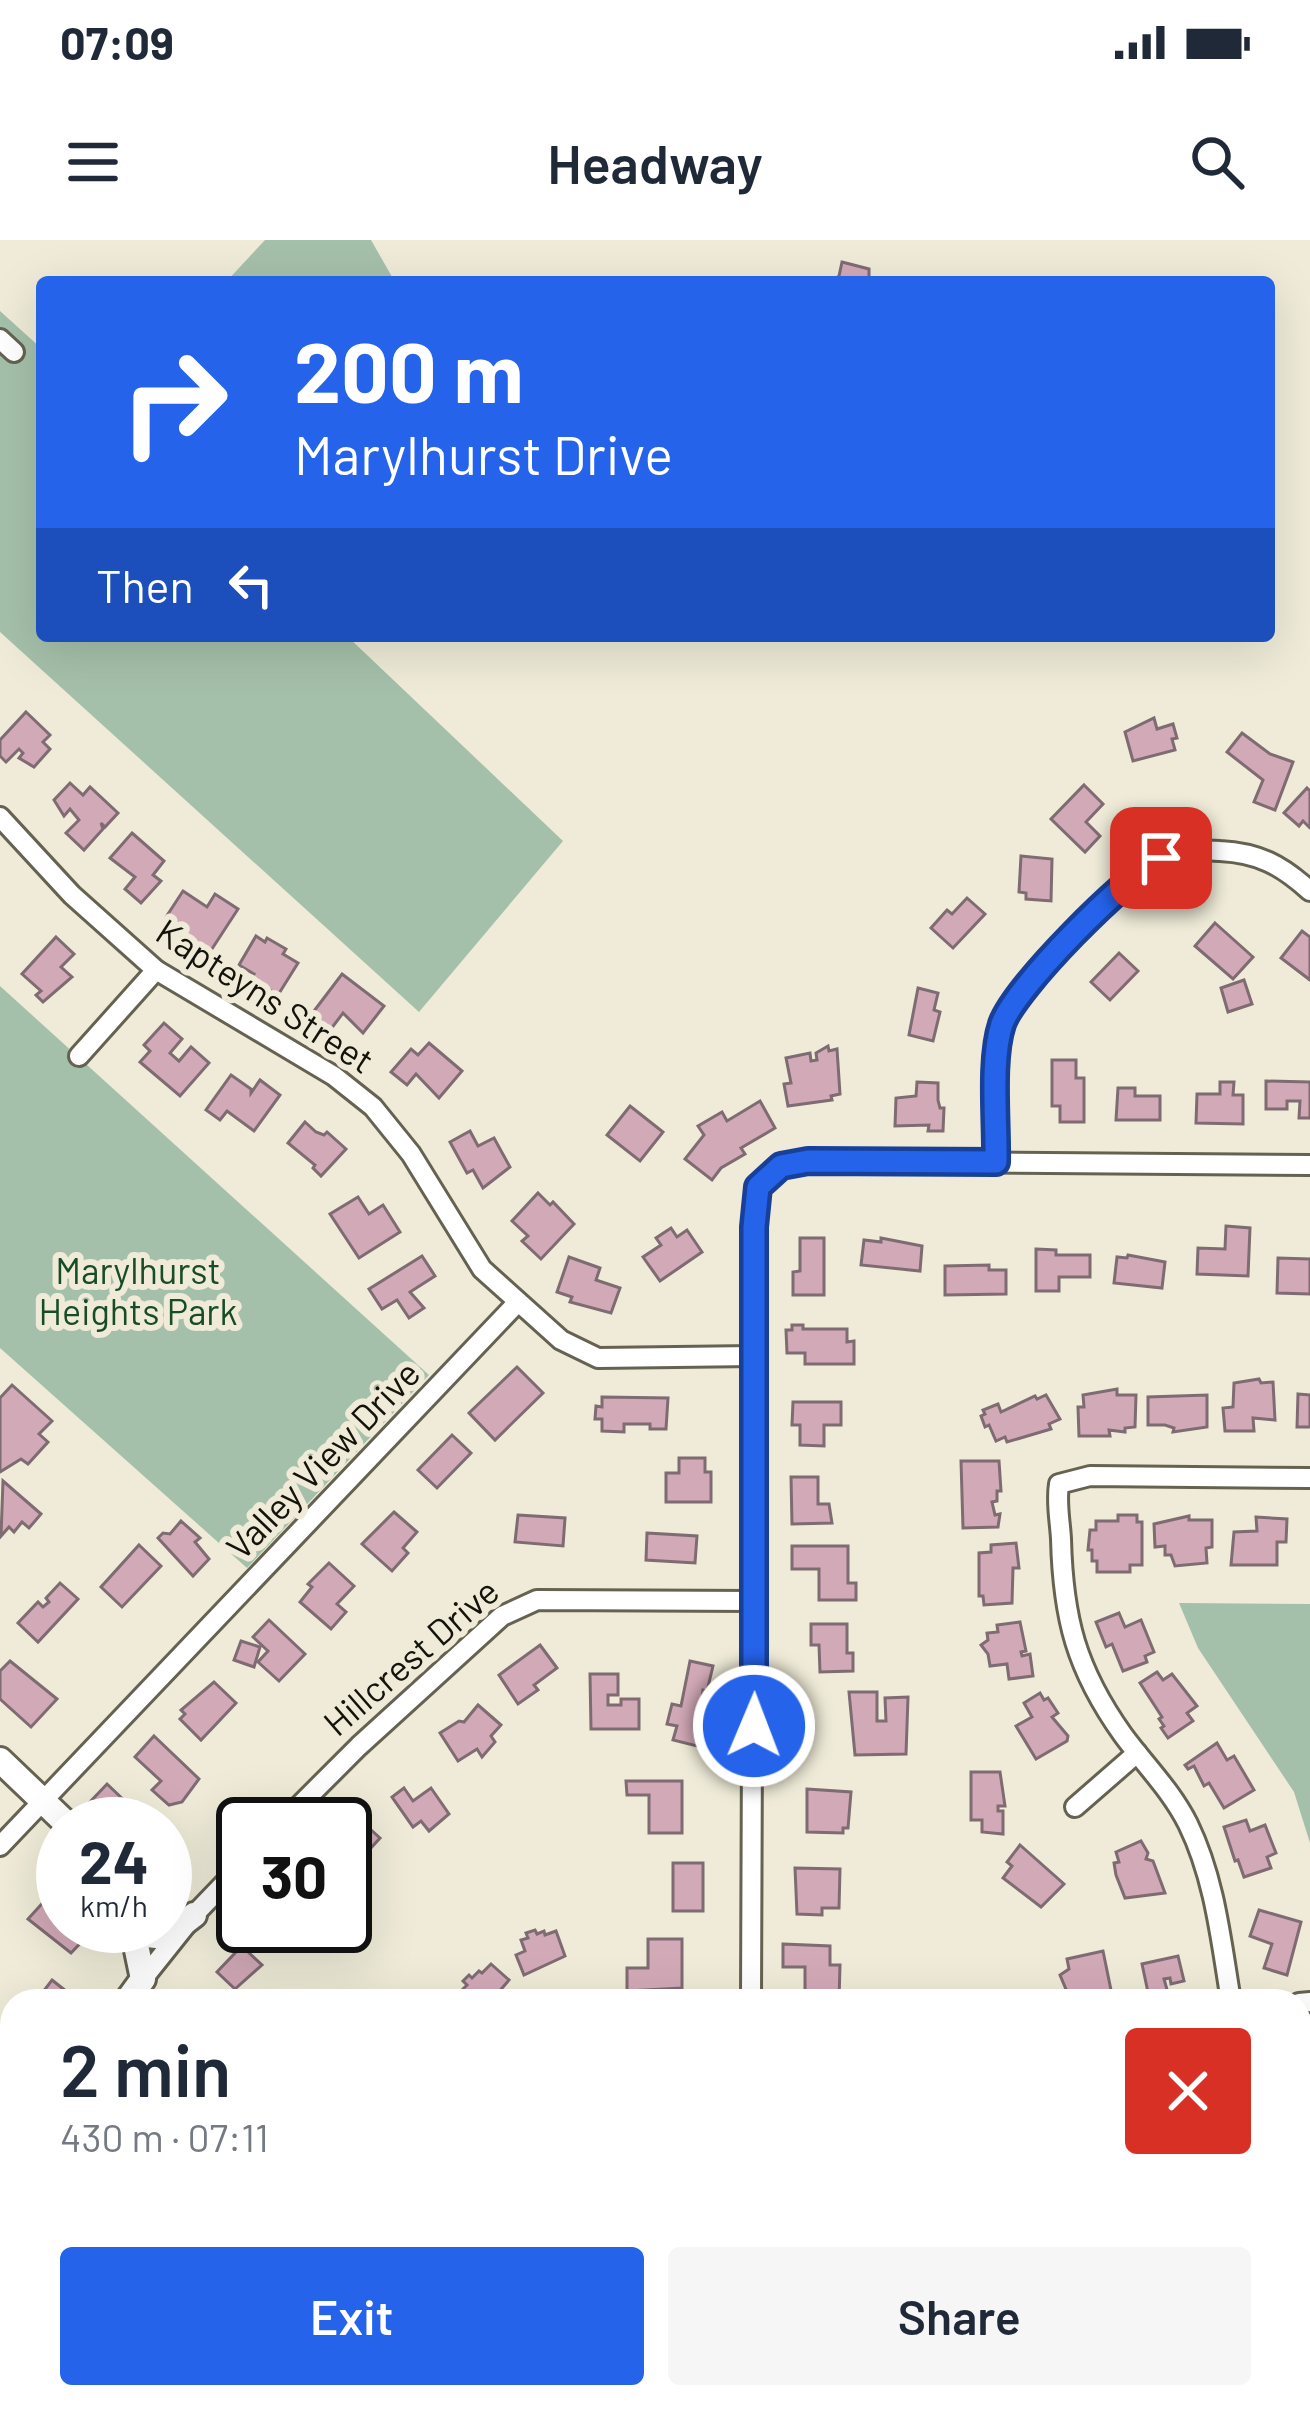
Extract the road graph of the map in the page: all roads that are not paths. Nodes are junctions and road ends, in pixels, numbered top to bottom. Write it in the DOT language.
graph roads {
  1 [pos="0,817"];
  2 [pos="1310,891"];
  3 [pos="156,970"];
  4 [pos="79,1056"];
  5 [pos="996,1162"];
  6 [pos="1310,1165"];
  7 [pos="518,1302"];
  8 [pos="754,1356"];
  9 [pos="1310,1478"];
  10 [pos="754,1600"];
  11 [pos="1137,1753"];
  12 [pos="0,1760"];
  13 [pos="41,1797"];
  14 [pos="49,1797"];
  15 [pos="309,1797"];
  16 [pos="1075,1807"];
  17 [pos="36,1810"];
  18 [pos="0,1846"];
  19 [pos="216,1893"];
  20 [pos="194,1916"];
  21 [pos="139,1953"];
  22 [pos="143,1978"];
  23 [pos="135,1989"];
  24 [pos="752,1989"];
  25 [pos="1229,1989"];
  1 -- 3 [label="street, Kapteyns Street"];
  2 -- 5 [label="street"];
  3 -- 4 [label="street"];
  3 -- 7 [label="street, Kapteyns Street"];
  5 -- 6 [label="street"];
  5 -- 8 [label="street"];
  7 -- 8 [label="street"];
  7 -- 14 [label="street, Valley View Drive"];
  8 -- 10 [label="street"];
  9 -- 11 [label="street"];
  10 -- 15 [label="street, Hillcrest Drive"];
  10 -- 24 [label="street"];
  11 -- 16 [label="street"];
  11 -- 25 [label="street"];
  12 -- 13 [label="street"];
  17 -- 18 [label="street, Valley View Drive"];
  19 -- 20 [label="street"];
  20 -- 22 [label="street"];
  21 -- 22 [label="street"];
  22 -- 23 [label="street"];
}
